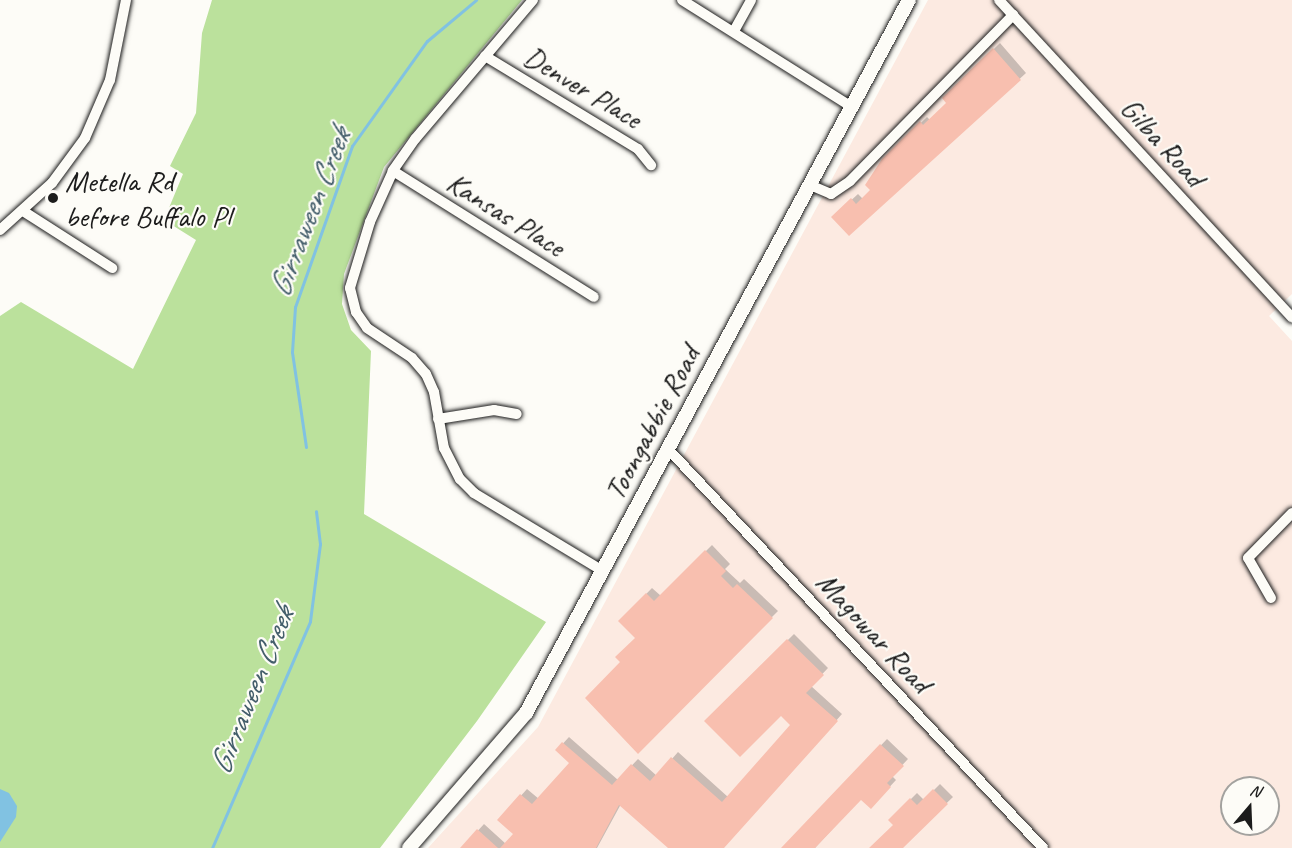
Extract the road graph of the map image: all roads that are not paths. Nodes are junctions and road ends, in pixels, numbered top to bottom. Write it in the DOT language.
graph roads {
  1 [pos="126,0"];
  2 [pos="533,0"];
  3 [pos="682,0"];
  4 [pos="752,0"];
  5 [pos="909,0"];
  6 [pos="999,0"];
  7 [pos="1013,15"];
  8 [pos="734,31"];
  9 [pos="485,56"];
  10 [pos="852,106"];
  11 [pos="651,165"];
  12 [pos="393,171"];
  13 [pos="810,185"];
  14 [pos="23,211"];
  15 [pos="0,230"];
  16 [pos="112,268"];
  17 [pos="594,297"];
  18 [pos="1292,318"];
  19 [pos="517,414"];
  20 [pos="438,418"];
  21 [pos="669,450"];
  22 [pos="1292,513"];
  23 [pos="603,570"];
  24 [pos="1271,598"];
  25 [pos="409,848"];
  26 [pos="1043,848"];
  1 -- 14 [label="street"];
  2 -- 9 [label="street"];
  3 -- 8 [label="street"];
  4 -- 8 [label="street"];
  5 -- 10 [label="main road, Toongabbie Road"];
  6 -- 7 [label="street, Gilba Road"];
  7 -- 13 [label="street"];
  7 -- 18 [label="street, Gilba Road"];
  8 -- 10 [label="street"];
  9 -- 11 [label="street, Denver Place"];
  9 -- 12 [label="street"];
  10 -- 13 [label="main road, Toongabbie Road"];
  12 -- 17 [label="street, Kansas Place"];
  12 -- 20 [label="street"];
  13 -- 21 [label="main road, Toongabbie Road"];
  14 -- 15 [label="street"];
  14 -- 16 [label="street"];
  19 -- 20 [label="street"];
  20 -- 23 [label="street"];
  21 -- 23 [label="main road, Toongabbie Road"];
  21 -- 26 [label="street, Magowar Road"];
  22 -- 24 [label="street"];
  23 -- 25 [label="main road, Toongabbie Road"];
}
